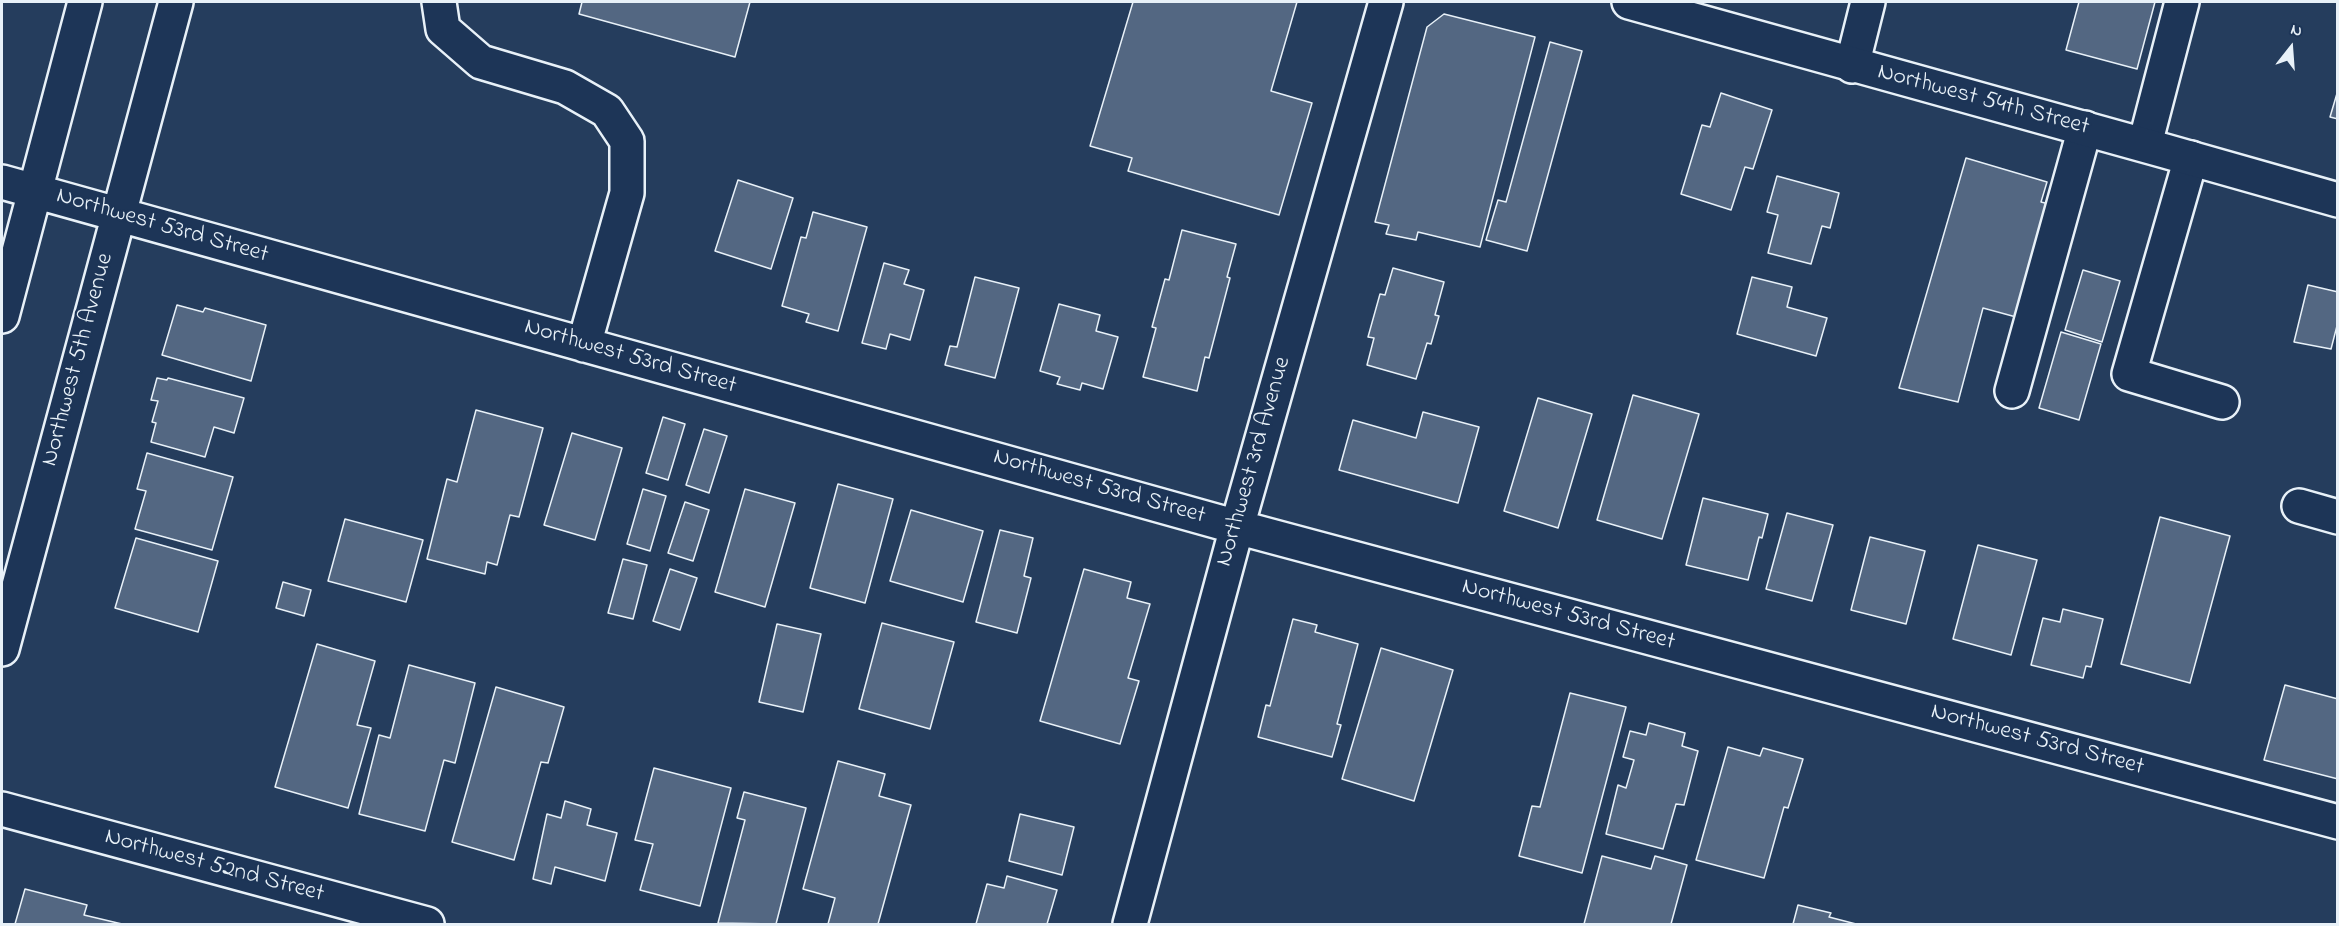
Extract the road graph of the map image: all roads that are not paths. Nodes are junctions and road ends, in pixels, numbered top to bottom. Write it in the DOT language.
graph roads {
  1 [pos="85,2"];
  2 [pos="176,2"];
  3 [pos="439,2"];
  4 [pos="1386,2"];
  5 [pos="1629,2"];
  6 [pos="1868,2"];
  7 [pos="2182,2"];
  8 [pos="1852,66"];
  9 [pos="2085,128"];
  10 [pos="2145,144"];
  11 [pos="2191,158"];
  12 [pos="2,182"];
  13 [pos="35,192"];
  14 [pos="2337,200"];
  15 [pos="118,215"];
  16 [pos="2,316"];
  17 [pos="584,345"];
  18 [pos="2012,392"];
  19 [pos="2222,402"];
  20 [pos="2299,506"];
  21 [pos="2337,517"];
  22 [pos="1237,527"];
  23 [pos="2,649"];
  24 [pos="2,809"];
  25 [pos="2337,822"];
  26 [pos="427,924"];
  27 [pos="1130,924"];
  1 -- 13 [label="street"];
  2 -- 15 [label="street, Northwest 5th Avenue"];
  3 -- 17 [label="street"];
  4 -- 22 [label="street, Northwest 3rd Avenue"];
  5 -- 8 [label="street, Northwest 54th Street"];
  6 -- 8 [label="street"];
  7 -- 10 [label="street"];
  8 -- 9 [label="street, Northwest 54th Street"];
  9 -- 10 [label="street, Northwest 54th Street"];
  9 -- 18 [label="street"];
  10 -- 11 [label="street, Northwest 54th Street"];
  11 -- 14 [label="street, Northwest 54th Street"];
  11 -- 19 [label="street"];
  12 -- 13 [label="street, Northwest 53rd Street"];
  13 -- 15 [label="street, Northwest 53rd Street"];
  13 -- 16 [label="street"];
  15 -- 17 [label="street, Northwest 53rd Street"];
  15 -- 23 [label="street, Northwest 5th Avenue"];
  17 -- 22 [label="street, Northwest 53rd Street"];
  20 -- 21 [label="street"];
  22 -- 25 [label="street, Northwest 53rd Street"];
  22 -- 27 [label="street, Northwest 3rd Avenue"];
  24 -- 26 [label="street, Northwest 52nd Street"];
}
